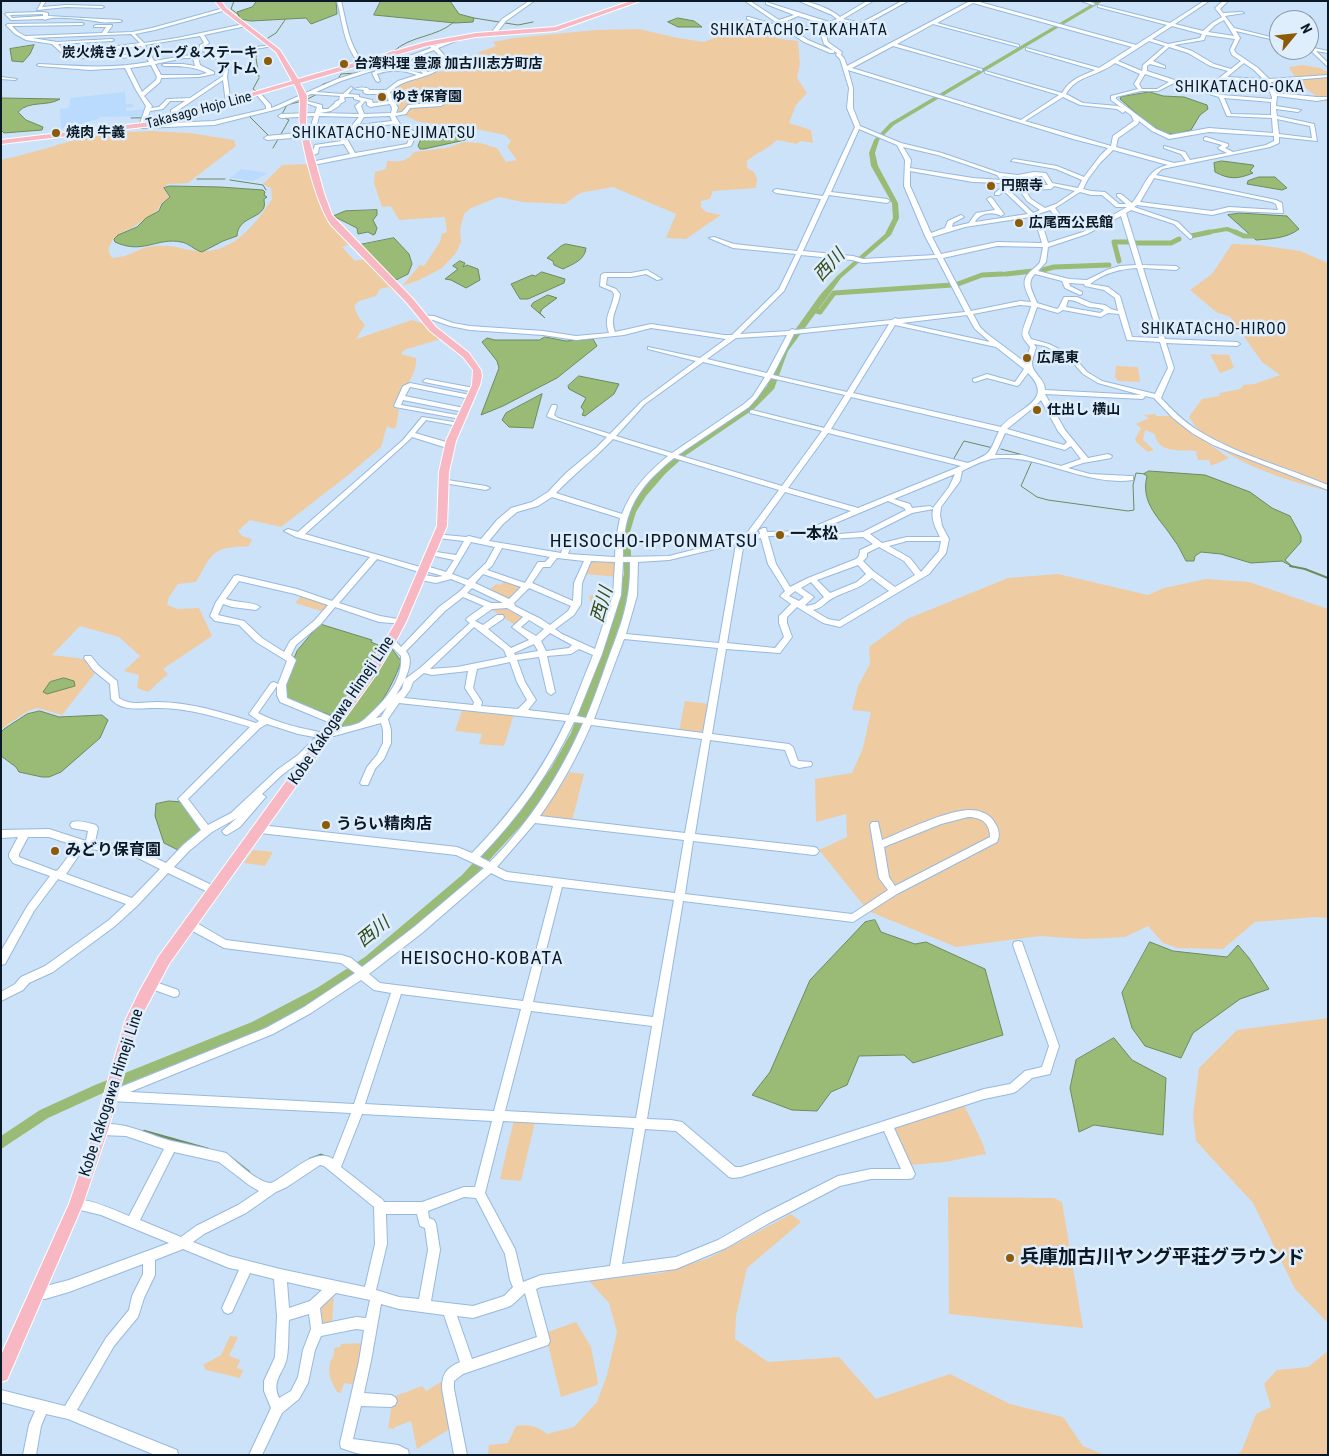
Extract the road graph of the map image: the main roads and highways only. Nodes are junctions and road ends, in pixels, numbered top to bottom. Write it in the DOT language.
graph roads {
  1 [pos="218,1"];
  2 [pos="637,1"];
  3 [pos="297,83"];
  4 [pos="1,142"];
  5 [pos="1,1374"];
  1 -- 3 [label="main road"];
  2 -- 3 [label="main road, Takasago Hojo Line"];
  3 -- 4 [label="main road, Takasago Hojo Line"];
  3 -- 5 [label="main road, Kobe Kakogawa Himeji Line"];
}
